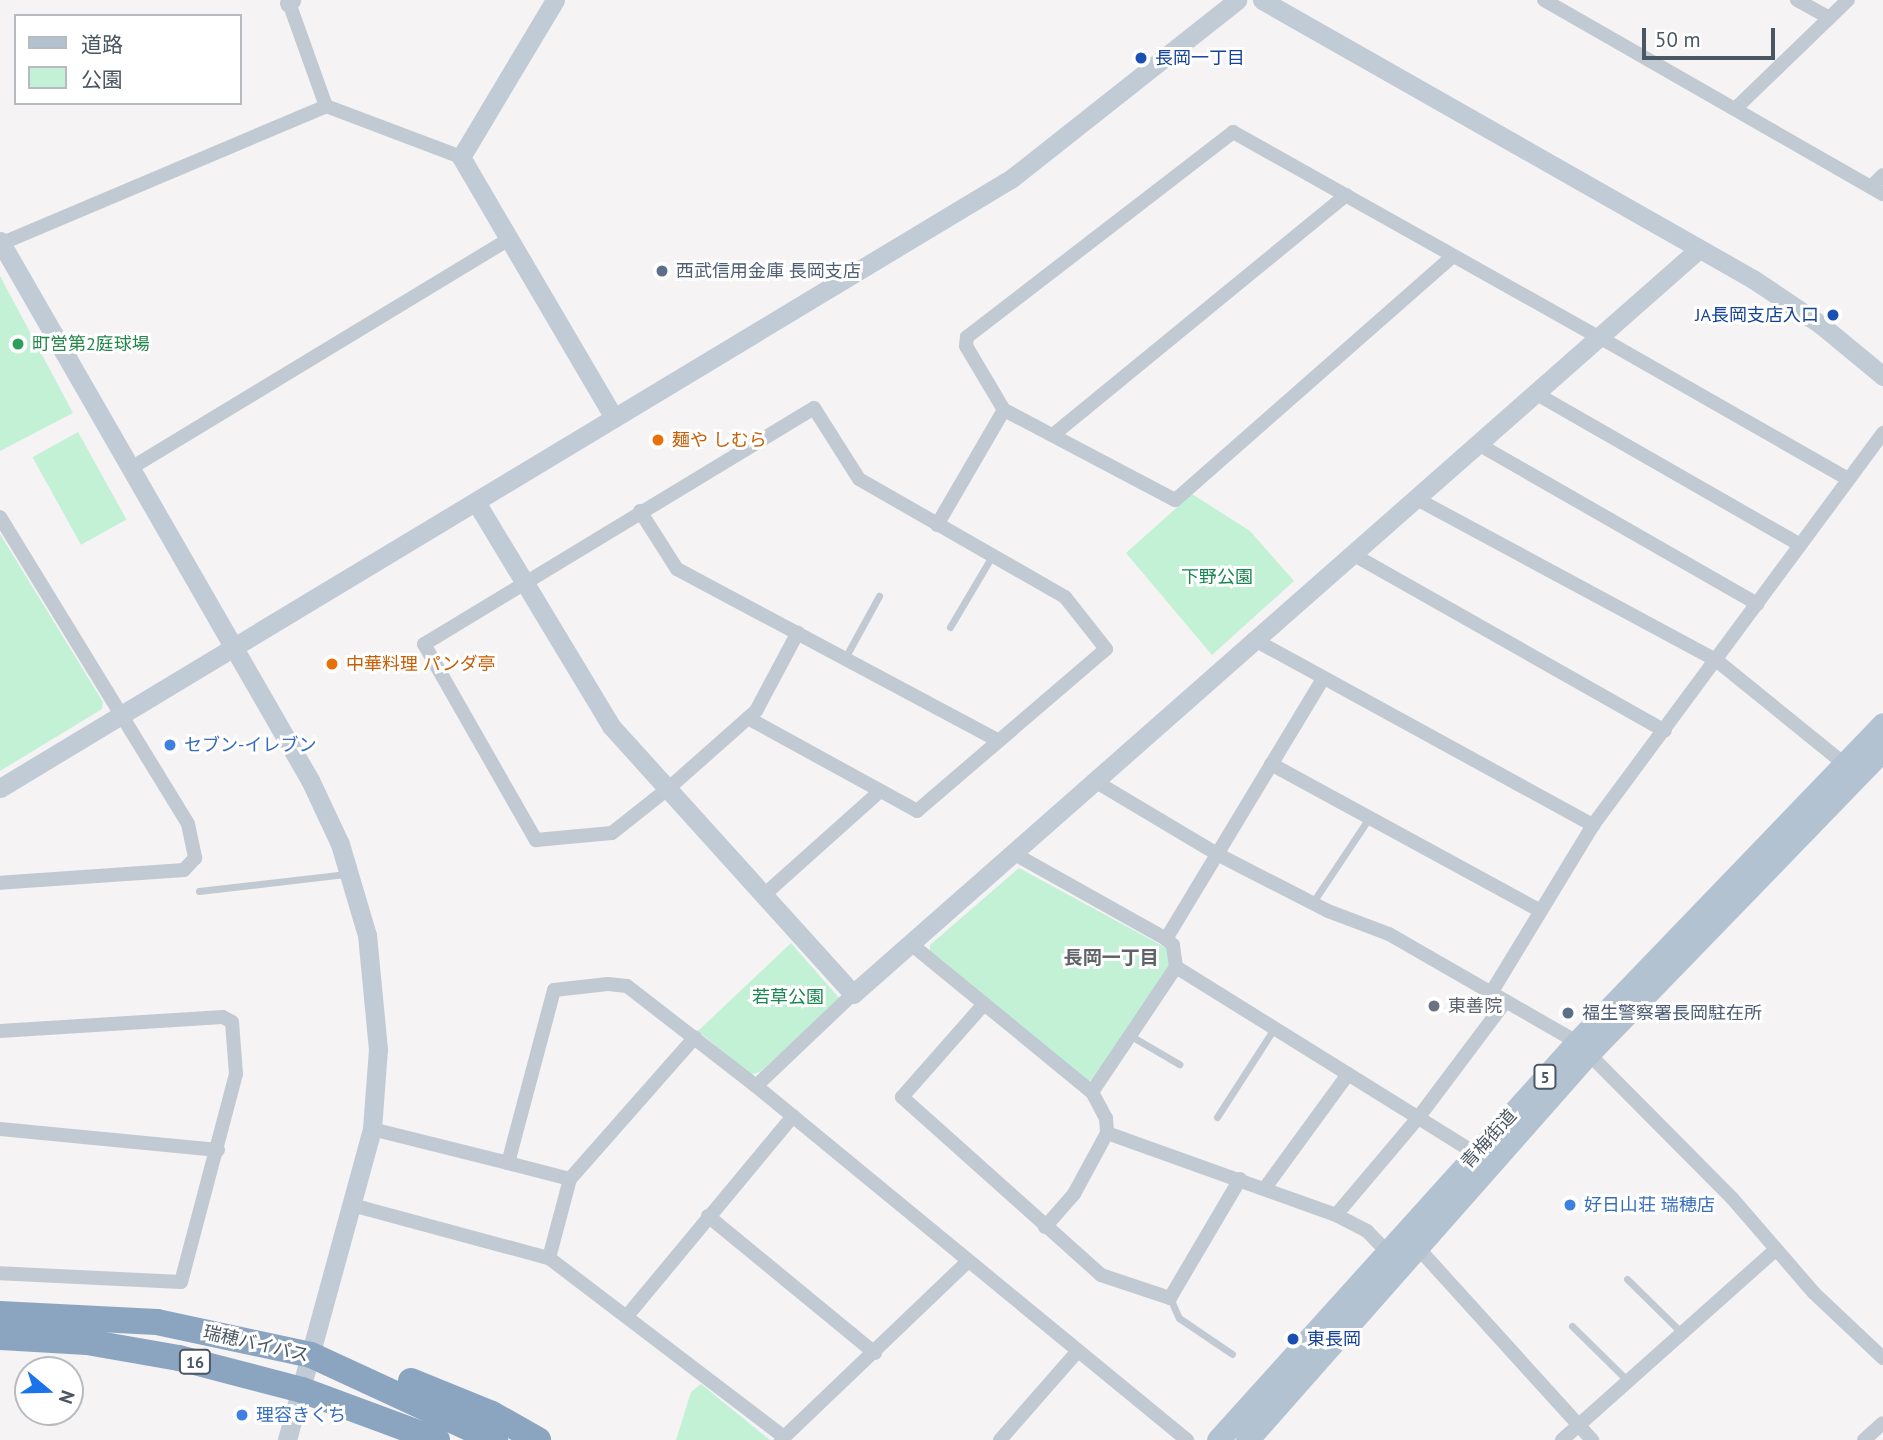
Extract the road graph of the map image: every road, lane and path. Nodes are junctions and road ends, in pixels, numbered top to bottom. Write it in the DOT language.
graph roads {
  1 [pos="555,0"];
  2 [pos="1237,0"];
  3 [pos="1262,0"];
  4 [pos="1545,0"];
  5 [pos="1797,0"];
  6 [pos="1848,0"];
  7 [pos="290,1"];
  8 [pos="1829,18"];
  9 [pos="326,106"];
  10 [pos="1735,109"];
  11 [pos="461,157"];
  12 [pos="1883,175"];
  13 [pos="1877,190"];
  14 [pos="1346,195"];
  15 [pos="509,239"];
  16 [pos="0,243"];
  17 [pos="1699,249"];
  18 [pos="1453,256"];
  19 [pos="1600,337"];
  20 [pos="1883,376"];
  21 [pos="1535,393"];
  22 [pos="1004,410"];
  23 [pos="613,416"];
  24 [pos="1883,433"];
  25 [pos="1053,435"];
  26 [pos="1478,444"];
  27 [pos="131,468"];
  28 [pos="1848,479"];
  29 [pos="1415,498"];
  30 [pos="476,502"];
  31 [pos="640,511"];
  32 [pos="0,517"];
  33 [pos="937,525"];
  34 [pos="1800,545"];
  35 [pos="1354,555"];
  36 [pos="992,556"];
  37 [pos="527,580"];
  38 [pos="879,596"];
  39 [pos="1757,604"];
  40 [pos="950,626"];
  41 [pos="798,632"];
  42 [pos="1253,639"];
  43 [pos="234,647"];
  44 [pos="845,658"];
  45 [pos="1716,660"];
  46 [pos="1322,680"];
  47 [pos="122,714"];
  48 [pos="748,718"];
  49 [pos="1883,724"];
  50 [pos="1665,731"];
  51 [pos="997,740"];
  52 [pos="1883,750"];
  53 [pos="1843,763"];
  54 [pos="1271,765"];
  55 [pos="1093,780"];
  56 [pos="670,787"];
  57 [pos="0,788"];
  58 [pos="880,791"];
  59 [pos="1369,818"];
  60 [pos="1593,825"];
  61 [pos="1013,853"];
  62 [pos="1217,854"];
  63 [pos="351,874"];
  64 [pos="0,883"];
  65 [pos="199,891"];
  66 [pos="765,894"];
  67 [pos="1314,902"];
  68 [pos="1541,911"];
  69 [pos="1166,939"];
  70 [pos="911,944"];
  71 [pos="1176,967"];
  72 [pos="1491,993"];
  73 [pos="853,994"];
  74 [pos="1506,1001"];
  75 [pos="984,1004"];
  76 [pos="1272,1030"];
  77 [pos="0,1031"];
  78 [pos="1131,1036"];
  79 [pos="695,1037"];
  80 [pos="1582,1049"];
  81 [pos="1178,1064"];
  82 [pos="1348,1074"];
  83 [pos="756,1086"];
  84 [pos="1093,1092"];
  85 [pos="793,1116"];
  86 [pos="1217,1117"];
  87 [pos="1418,1118"];
  88 [pos="0,1129"];
  89 [pos="372,1129"];
  90 [pos="1107,1133"];
  91 [pos="218,1150"];
  92 [pos="1475,1154"];
  93 [pos="508,1163"];
  94 [pos="570,1179"];
  95 [pos="1240,1179"];
  96 [pos="1265,1188"];
  97 [pos="352,1205"];
  98 [pos="1336,1215"];
  99 [pos="708,1216"];
  100 [pos="1045,1227"];
  101 [pos="1419,1249"];
  102 [pos="1775,1250"];
  103 [pos="1387,1252"];
  104 [pos="549,1258"];
  105 [pos="967,1262"];
  106 [pos="0,1273"];
  107 [pos="1627,1279"];
  108 [pos="1170,1298"];
  109 [pos="0,1314"];
  110 [pos="627,1316"];
  111 [pos="1572,1326"];
  112 [pos="1682,1333"];
  113 [pos="0,1337"];
  114 [pos="1078,1351"];
  115 [pos="875,1353"];
  116 [pos="1232,1354"];
  117 [pos="311,1356"];
  118 [pos="1883,1357"];
  119 [pos="1628,1381"];
  120 [pos="302,1390"];
  121 [pos="1883,1423"];
  122 [pos="1578,1425"];
  123 [pos="782,1439"];
  124 [pos="288,1440"];
  125 [pos="390,1440"];
  126 [pos="437,1440"];
  127 [pos="495,1440"];
  128 [pos="538,1440"];
  129 [pos="1000,1440"];
  130 [pos="1187,1440"];
  131 [pos="1218,1440"];
  132 [pos="1247,1440"];
  133 [pos="1562,1440"];
  134 [pos="1592,1440"];
  135 [pos="1864,1440"];
  1 -- 11 [label="street"];
  2 -- 23 [label="street"];
  3 -- 17 [label="street"];
  4 -- 10 [label="street"];
  5 -- 8 [label="street"];
  6 -- 8 [label="street"];
  7 -- 9 [label="street"];
  8 -- 10 [label="street"];
  9 -- 11 [label="street"];
  9 -- 16 [label="street"];
  10 -- 13 [label="street"];
  11 -- 15 [label="street"];
  12 -- 13 [label="street"];
  14 -- 18 [label="street"];
  14 -- 22 [label="street"];
  14 -- 25 [label="street"];
  15 -- 23 [label="street"];
  15 -- 27 [label="street"];
  16 -- 27 [label="street"];
  17 -- 19 [label="street"];
  17 -- 20 [label="street"];
  18 -- 19 [label="street"];
  18 -- 25 [label="street"];
  19 -- 21 [label="street"];
  19 -- 28 [label="street"];
  21 -- 26 [label="street"];
  21 -- 34 [label="street"];
  22 -- 25 [label="street"];
  22 -- 33 [label="street"];
  23 -- 30 [label="street"];
  24 -- 28 [label="street"];
  26 -- 29 [label="street"];
  26 -- 39 [label="street"];
  27 -- 43 [label="street"];
  28 -- 34 [label="street"];
  29 -- 35 [label="street"];
  29 -- 45 [label="street"];
  30 -- 37 [label="street"];
  30 -- 43 [label="street"];
  31 -- 33 [label="street"];
  31 -- 37 [label="street"];
  31 -- 41 [label="street"];
  32 -- 47 [label="street"];
  33 -- 36 [label="street"];
  34 -- 39 [label="street"];
  35 -- 42 [label="street"];
  35 -- 50 [label="street"];
  36 -- 40 [label="lane"];
  36 -- 51 [label="street"];
  37 -- 56 [label="street"];
  37 -- 56 [label="street"];
  38 -- 44 [label="lane"];
  39 -- 45 [label="street"];
  41 -- 44 [label="street"];
  41 -- 48 [label="street"];
  42 -- 46 [label="street"];
  42 -- 55 [label="street"];
  43 -- 47 [label="street"];
  43 -- 63 [label="street"];
  44 -- 51 [label="street"];
  45 -- 50 [label="street"];
  45 -- 53 [label="street"];
  46 -- 54 [label="street"];
  46 -- 60 [label="street"];
  47 -- 57 [label="street"];
  47 -- 64 [label="street"];
  48 -- 56 [label="street"];
  48 -- 58 [label="street"];
  49 -- 53 [label="main road, 青梅街道 / 5"];
  50 -- 60 [label="street"];
  51 -- 58 [label="street"];
  52 -- 80 [label="main road, 青梅街道 / 5"];
  53 -- 80 [label="main road, 青梅街道 / 5"];
  54 -- 59 [label="street"];
  54 -- 62 [label="street"];
  55 -- 61 [label="street"];
  55 -- 62 [label="street"];
  56 -- 66 [label="street"];
  58 -- 66 [label="street"];
  59 -- 67 [label="lane"];
  59 -- 68 [label="street"];
  60 -- 68 [label="street"];
  61 -- 69 [label="street"];
  61 -- 70 [label="street"];
  62 -- 67 [label="street"];
  62 -- 69 [label="street"];
  63 -- 65 [label="lane"];
  63 -- 89 [label="street"];
  66 -- 73 [label="street"];
  67 -- 72 [label="street"];
  68 -- 72 [label="street"];
  69 -- 71 [label="street"];
  70 -- 73 [label="street"];
  70 -- 75 [label="street"];
  71 -- 76 [label="street"];
  71 -- 78 [label="street"];
  72 -- 74 [label="street"];
  73 -- 83 [label="street"];
  74 -- 80 [label="street"];
  74 -- 87 [label="street"];
  75 -- 84 [label="street"];
  75 -- 100 [label="street"];
  76 -- 82 [label="street"];
  76 -- 86 [label="lane"];
  77 -- 91 [label="street"];
  78 -- 81 [label="lane"];
  78 -- 84 [label="street"];
  79 -- 83 [label="street"];
  79 -- 93 [label="street"];
  79 -- 94 [label="street"];
  80 -- 92 [label="main road, 青梅街道 / 5"];
  80 -- 101 [label="main road, 青梅街道 / 5"];
  80 -- 102 [label="street"];
  82 -- 87 [label="street"];
  82 -- 96 [label="street"];
  83 -- 85 [label="street"];
  84 -- 90 [label="street"];
  85 -- 99 [label="street"];
  85 -- 105 [label="street"];
  87 -- 92 [label="street"];
  87 -- 98 [label="street"];
  88 -- 91 [label="street"];
  89 -- 93 [label="street"];
  89 -- 97 [label="street"];
  90 -- 95 [label="street"];
  90 -- 100 [label="street"];
  91 -- 106 [label="street"];
  92 -- 103 [label="main road, 青梅街道 / 5"];
  93 -- 94 [label="street"];
  94 -- 104 [label="street"];
  95 -- 96 [label="street"];
  95 -- 108 [label="street"];
  96 -- 98 [label="street"];
  97 -- 104 [label="street"];
  97 -- 117 [label="street"];
  98 -- 103 [label="street"];
  99 -- 110 [label="street"];
  99 -- 115 [label="street"];
  100 -- 108 [label="street"];
  101 -- 122 [label="street"];
  101 -- 132 [label="main road, 青梅街道 / 5"];
  102 -- 112 [label="street"];
  102 -- 118 [label="street"];
  103 -- 131 [label="main road, 青梅街道 / 5"];
  104 -- 110 [label="street"];
  105 -- 114 [label="street"];
  105 -- 115 [label="street"];
  107 -- 112 [label="lane"];
  108 -- 116 [label="lane"];
  109 -- 117 [label="highway, 瑞穂バイパス / 16"];
  110 -- 123 [label="street"];
  111 -- 119 [label="lane"];
  112 -- 119 [label="street"];
  113 -- 120 [label="highway, 瑞穂バイパス / 16"];
  114 -- 129 [label="street"];
  114 -- 130 [label="street"];
  115 -- 123 [label="street"];
  117 -- 120 [label="street"];
  117 -- 127 [label="highway, 瑞穂バイパス / 16"];
  117 -- 128 [label="highway"];
  119 -- 122 [label="street"];
  120 -- 124 [label="street"];
  120 -- 125 [label="highway"];
  120 -- 126 [label="highway, 瑞穂バイパス / 16"];
  121 -- 135 [label="street"];
  122 -- 133 [label="street"];
  122 -- 134 [label="street"];
}
